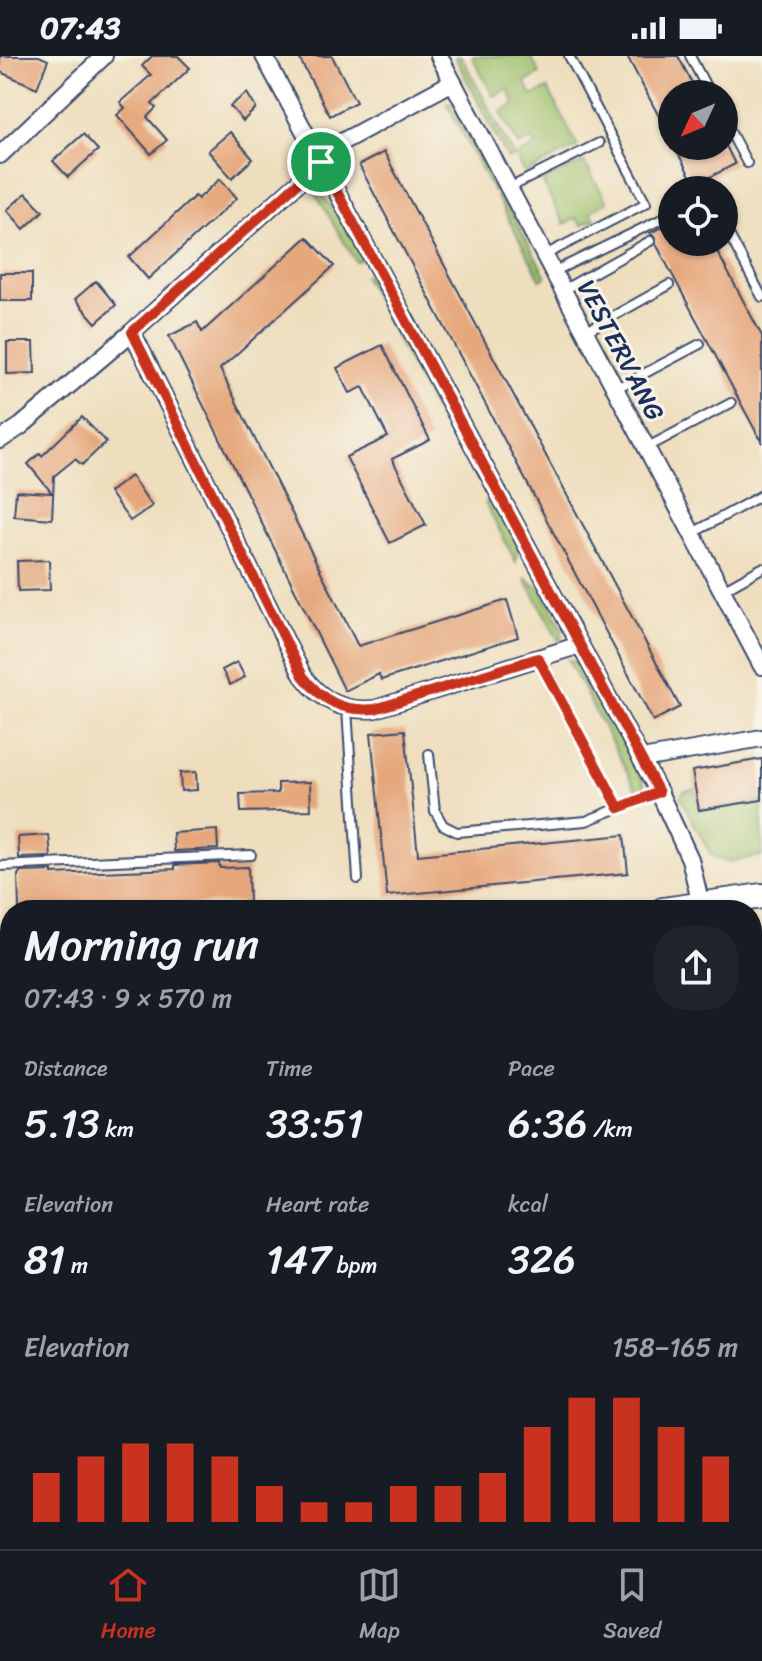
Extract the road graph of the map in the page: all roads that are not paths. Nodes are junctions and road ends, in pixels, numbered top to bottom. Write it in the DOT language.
graph roads {
  1 [pos="104,56"];
  2 [pos="264,56"];
  3 [pos="439,56"];
  4 [pos="569,56"];
  5 [pos="690,56"];
  6 [pos="703,80"];
  7 [pos="453,82"];
  8 [pos="599,143"];
  9 [pos="738,146"];
  10 [pos="0,155"];
  11 [pos="321,162"];
  12 [pos="747,163"];
  13 [pos="509,188"];
  14 [pos="658,221"];
  15 [pos="650,241"];
  16 [pos="738,252"];
  17 [pos="544,255"];
  18 [pos="553,272"];
  19 [pos="669,285"];
  20 [pos="562,290"];
  21 [pos="762,297"];
  22 [pos="132,332"];
  23 [pos="585,332"];
  24 [pos="700,344"];
  25 [pos="614,389"];
  26 [pos="731,403"];
  27 [pos="0,440"];
  28 [pos="646,448"];
  29 [pos="762,495"];
  30 [pos="691,534"];
  31 [pos="762,568"];
  32 [pos="721,591"];
  33 [pos="580,645"];
  34 [pos="759,654"];
  35 [pos="538,658"];
  36 [pos="347,709"];
  37 [pos="762,738"];
  38 [pos="429,754"];
  39 [pos="642,759"];
  40 [pos="659,792"];
  41 [pos="619,808"];
  42 [pos="251,855"];
  43 [pos="0,866"];
  44 [pos="358,879"];
  45 [pos="762,896"];
  46 [pos="700,900"];
  47 [pos="735,900"];
  1 -- 10 [label="street"];
  2 -- 11 [label="street"];
  3 -- 7 [label="street, VESTERVANG"];
  4 -- 17 [label="lane"];
  5 -- 6 [label="lane"];
  7 -- 11 [label="street"];
  7 -- 13 [label="street, VESTERVANG"];
  8 -- 13 [label="lane"];
  9 -- 12 [label="lane"];
  11 -- 22 [label="street"];
  11 -- 33 [label="street"];
  13 -- 17 [label="street, VESTERVANG"];
  14 -- 18 [label="lane"];
  15 -- 20 [label="lane"];
  16 -- 21 [label="lane"];
  17 -- 18 [label="street, VESTERVANG"];
  18 -- 20 [label="street, VESTERVANG"];
  19 -- 23 [label="lane"];
  20 -- 23 [label="street, VESTERVANG"];
  22 -- 27 [label="street"];
  22 -- 36 [label="street"];
  23 -- 25 [label="street, VESTERVANG"];
  24 -- 25 [label="lane"];
  25 -- 28 [label="street, VESTERVANG"];
  26 -- 28 [label="lane"];
  28 -- 30 [label="street, VESTERVANG"];
  29 -- 30 [label="lane"];
  30 -- 32 [label="street, VESTERVANG"];
  31 -- 32 [label="lane"];
  32 -- 34 [label="street, VESTERVANG"];
  33 -- 35 [label="street"];
  33 -- 39 [label="street"];
  35 -- 36 [label="street"];
  35 -- 41 [label="lane"];
  36 -- 44 [label="lane"];
  37 -- 39 [label="street"];
  38 -- 41 [label="lane"];
  39 -- 40 [label="street"];
  40 -- 41 [label="lane"];
  40 -- 46 [label="street"];
  42 -- 43 [label="lane"];
  45 -- 47 [label="main road"];
}
